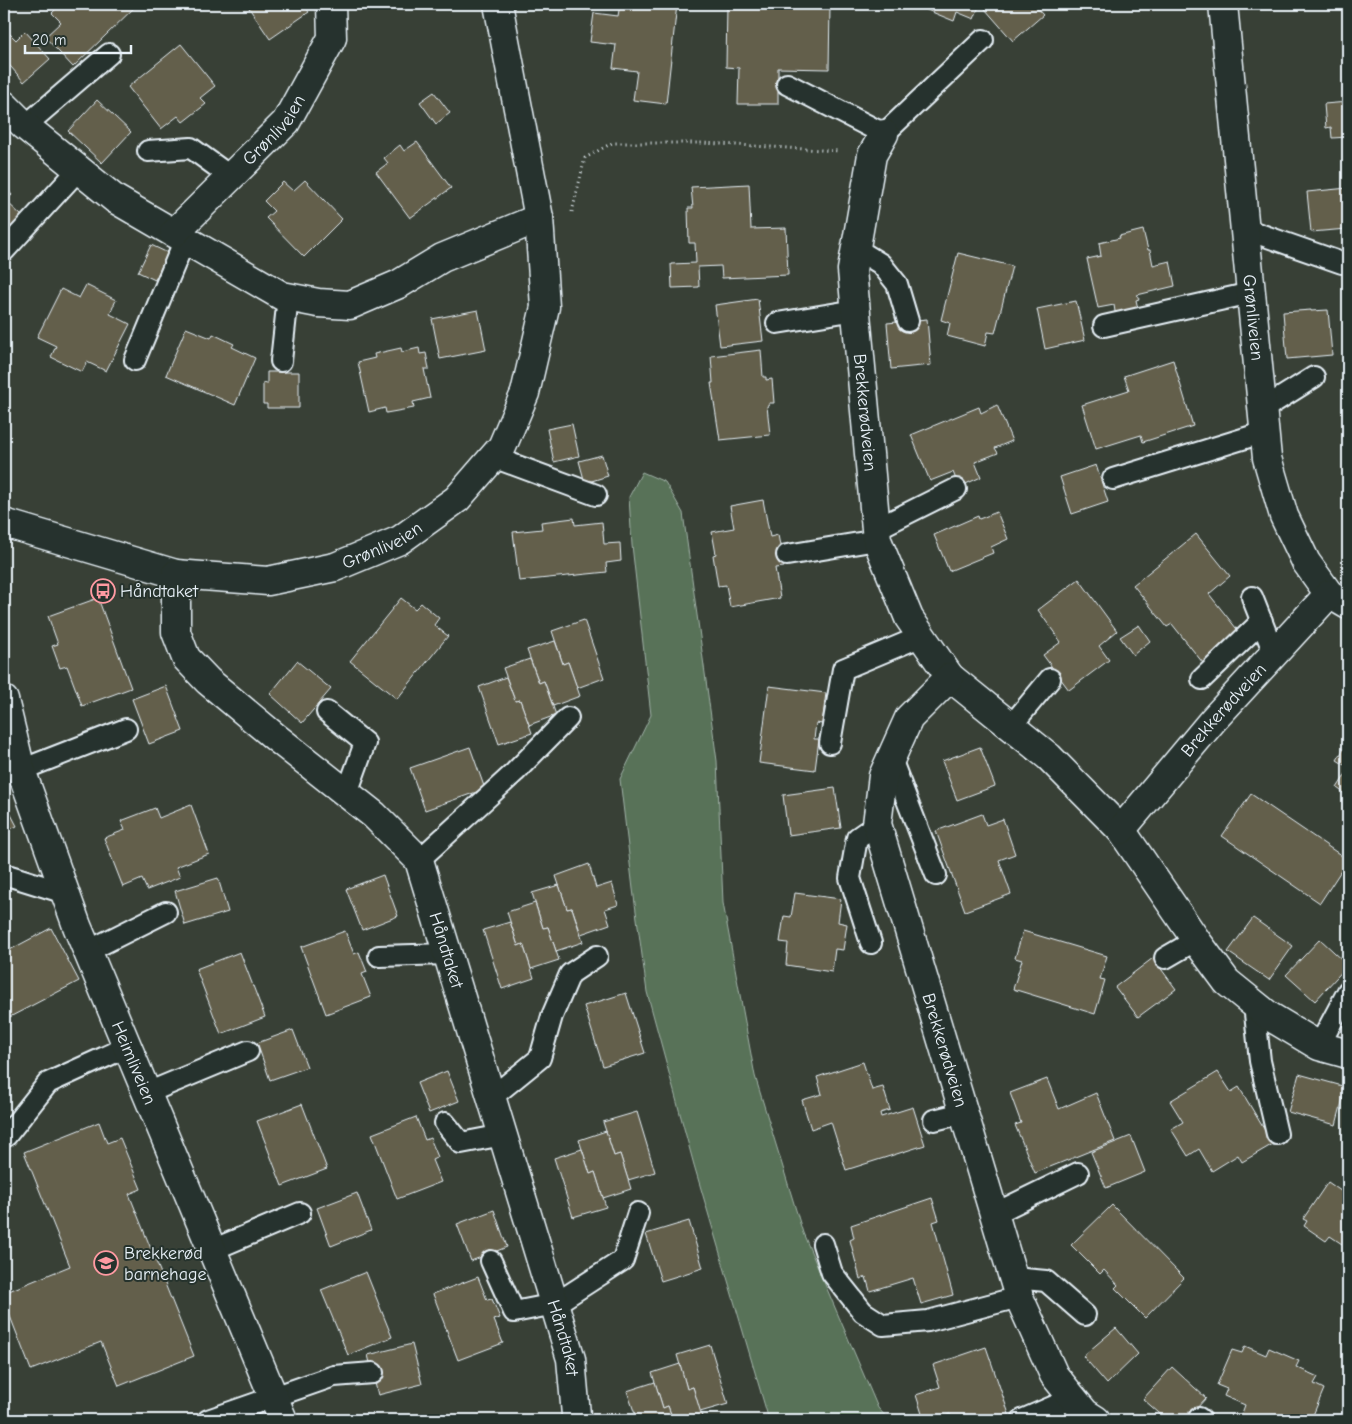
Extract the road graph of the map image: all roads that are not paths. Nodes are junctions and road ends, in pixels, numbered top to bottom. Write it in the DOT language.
graph roads {
  1 [pos="331,4"];
  2 [pos="498,4"];
  3 [pos="1223,4"];
  4 [pos="983,40"];
  5 [pos="109,54"];
  6 [pos="787,84"];
  7 [pos="4,105"];
  8 [pos="25,126"];
  9 [pos="878,144"];
  10 [pos="148,151"];
  11 [pos="79,169"];
  12 [pos="231,177"];
  13 [pos="539,218"];
  14 [pos="1245,229"];
  15 [pos="180,236"];
  16 [pos="856,248"];
  17 [pos="4,251"];
  18 [pos="1342,263"];
  19 [pos="1251,293"];
  20 [pos="288,297"];
  21 [pos="856,310"];
  22 [pos="908,321"];
  23 [pos="777,323"];
  24 [pos="1104,326"];
  25 [pos="135,360"];
  26 [pos="281,361"];
  27 [pos="1314,377"];
  28 [pos="1264,421"];
  29 [pos="493,457"];
  30 [pos="1113,479"];
  31 [pos="956,489"];
  32 [pos="596,495"];
  33 [pos="4,523"];
  34 [pos="877,535"];
  35 [pos="787,555"];
  36 [pos="176,574"];
  37 [pos="1252,597"];
  38 [pos="1338,599"];
  39 [pos="1262,621"];
  40 [pos="922,636"];
  41 [pos="1274,653"];
  42 [pos="950,677"];
  43 [pos="1050,679"];
  44 [pos="1202,679"];
  45 [pos="5,712"];
  46 [pos="327,712"];
  47 [pos="568,718"];
  48 [pos="1012,726"];
  49 [pos="126,729"];
  50 [pos="830,743"];
  51 [pos="890,759"];
  52 [pos="21,770"];
  53 [pos="347,794"];
  54 [pos="877,824"];
  55 [pos="1121,830"];
  56 [pos="419,860"];
  57 [pos="4,874"];
  58 [pos="936,875"];
  59 [pos="65,893"];
  60 [pos="166,912"];
  61 [pos="1196,940"];
  62 [pos="871,943"];
  63 [pos="88,951"];
  64 [pos="448,954"];
  65 [pos="379,956"];
  66 [pos="597,956"];
  67 [pos="1165,958"];
  68 [pos="1348,991"];
  69 [pos="1254,1004"];
  70 [pos="1319,1046"];
  71 [pos="127,1047"];
  72 [pos="248,1050"];
  73 [pos="1348,1054"];
  74 [pos="147,1093"];
  75 [pos="492,1097"];
  76 [pos="963,1113"];
  77 [pos="934,1120"];
  78 [pos="445,1123"];
  79 [pos="1277,1134"];
  80 [pos="503,1135"];
  81 [pos="6,1136"];
  82 [pos="1078,1173"];
  83 [pos="300,1212"];
  84 [pos="638,1213"];
  85 [pos="994,1214"];
  86 [pos="822,1244"];
  87 [pos="212,1250"];
  88 [pos="491,1261"];
  89 [pos="1016,1287"];
  90 [pos="555,1304"];
  91 [pos="1085,1315"];
  92 [pos="373,1373"];
  93 [pos="1073,1398"];
  94 [pos="278,1409"];
  95 [pos="208,1420"];
  96 [pos="575,1420"];
  97 [pos="1022,1420"];
  98 [pos="1096,1420"];
  1 -- 12 [label="street, Grønliveien"];
  2 -- 13 [label="street, Grønliveien"];
  3 -- 14 [label="street, Grønliveien"];
  4 -- 9 [label="lane"];
  5 -- 8 [label="lane"];
  6 -- 9 [label="lane"];
  7 -- 8 [label="street"];
  8 -- 11 [label="street"];
  9 -- 16 [label="street, Brekkerødveien"];
  10 -- 12 [label="lane"];
  11 -- 15 [label="street"];
  11 -- 17 [label="lane"];
  12 -- 15 [label="street, Grønliveien"];
  13 -- 20 [label="street"];
  13 -- 29 [label="street, Grønliveien"];
  14 -- 18 [label="lane"];
  14 -- 19 [label="street, Grønliveien"];
  15 -- 20 [label="street"];
  15 -- 25 [label="lane"];
  16 -- 21 [label="street, Brekkerødveien"];
  16 -- 22 [label="lane"];
  19 -- 24 [label="lane"];
  19 -- 28 [label="street, Grønliveien"];
  20 -- 26 [label="lane"];
  21 -- 23 [label="lane"];
  21 -- 34 [label="street, Brekkerødveien"];
  27 -- 28 [label="lane"];
  28 -- 30 [label="lane"];
  28 -- 38 [label="street, Grønliveien"];
  29 -- 32 [label="lane"];
  29 -- 36 [label="street, Grønliveien"];
  31 -- 34 [label="lane"];
  33 -- 36 [label="street, Grønliveien"];
  34 -- 35 [label="lane"];
  34 -- 40 [label="street, Brekkerødveien"];
  36 -- 53 [label="street, Håndtaket"];
  37 -- 39 [label="lane"];
  38 -- 41 [label="street, Brekkerødveien"];
  39 -- 41 [label="lane"];
  39 -- 44 [label="lane"];
  40 -- 42 [label="street, Brekkerødveien"];
  40 -- 50 [label="lane"];
  41 -- 55 [label="street, Brekkerødveien"];
  42 -- 48 [label="street, Brekkerødveien"];
  42 -- 51 [label="street, Brekkerødveien"];
  43 -- 48 [label="lane"];
  45 -- 52 [label="street, Heimliveien"];
  46 -- 53 [label="lane"];
  47 -- 56 [label="lane"];
  48 -- 55 [label="street, Brekkerødveien"];
  49 -- 52 [label="lane"];
  51 -- 54 [label="street, Brekkerødveien"];
  51 -- 58 [label="lane"];
  52 -- 59 [label="street, Heimliveien"];
  53 -- 56 [label="street, Håndtaket"];
  54 -- 62 [label="lane"];
  54 -- 76 [label="street, Brekkerødveien"];
  55 -- 61 [label="street, Brekkerødveien"];
  56 -- 64 [label="street, Håndtaket"];
  57 -- 59 [label="lane"];
  59 -- 63 [label="street, Heimliveien"];
  60 -- 63 [label="lane"];
  61 -- 67 [label="lane"];
  61 -- 69 [label="street, Brekkerødveien"];
  63 -- 71 [label="street, Heimliveien"];
  64 -- 65 [label="lane"];
  64 -- 75 [label="street, Håndtaket"];
  66 -- 75 [label="lane"];
  68 -- 70 [label="lane"];
  69 -- 70 [label="street, Brekkerødveien"];
  69 -- 79 [label="lane"];
  70 -- 73 [label="street, Brekkerødveien"];
  71 -- 74 [label="street, Heimliveien"];
  71 -- 81 [label="lane"];
  72 -- 74 [label="lane"];
  74 -- 87 [label="street, Heimliveien"];
  75 -- 80 [label="street, Håndtaket"];
  76 -- 77 [label="lane"];
  76 -- 85 [label="street, Brekkerødveien"];
  78 -- 80 [label="lane"];
  80 -- 90 [label="street, Håndtaket"];
  82 -- 85 [label="lane"];
  83 -- 87 [label="lane"];
  84 -- 90 [label="lane"];
  85 -- 89 [label="street, Brekkerødveien"];
  86 -- 89 [label="lane"];
  87 -- 94 [label="street, Heimliveien"];
  88 -- 90 [label="lane"];
  89 -- 91 [label="lane"];
  89 -- 93 [label="street, Brekkerødveien"];
  90 -- 96 [label="street, Håndtaket"];
  92 -- 94 [label="lane"];
  93 -- 97 [label="lane"];
  93 -- 98 [label="street, Brekkerødveien"];
  94 -- 95 [label="lane"];
}
